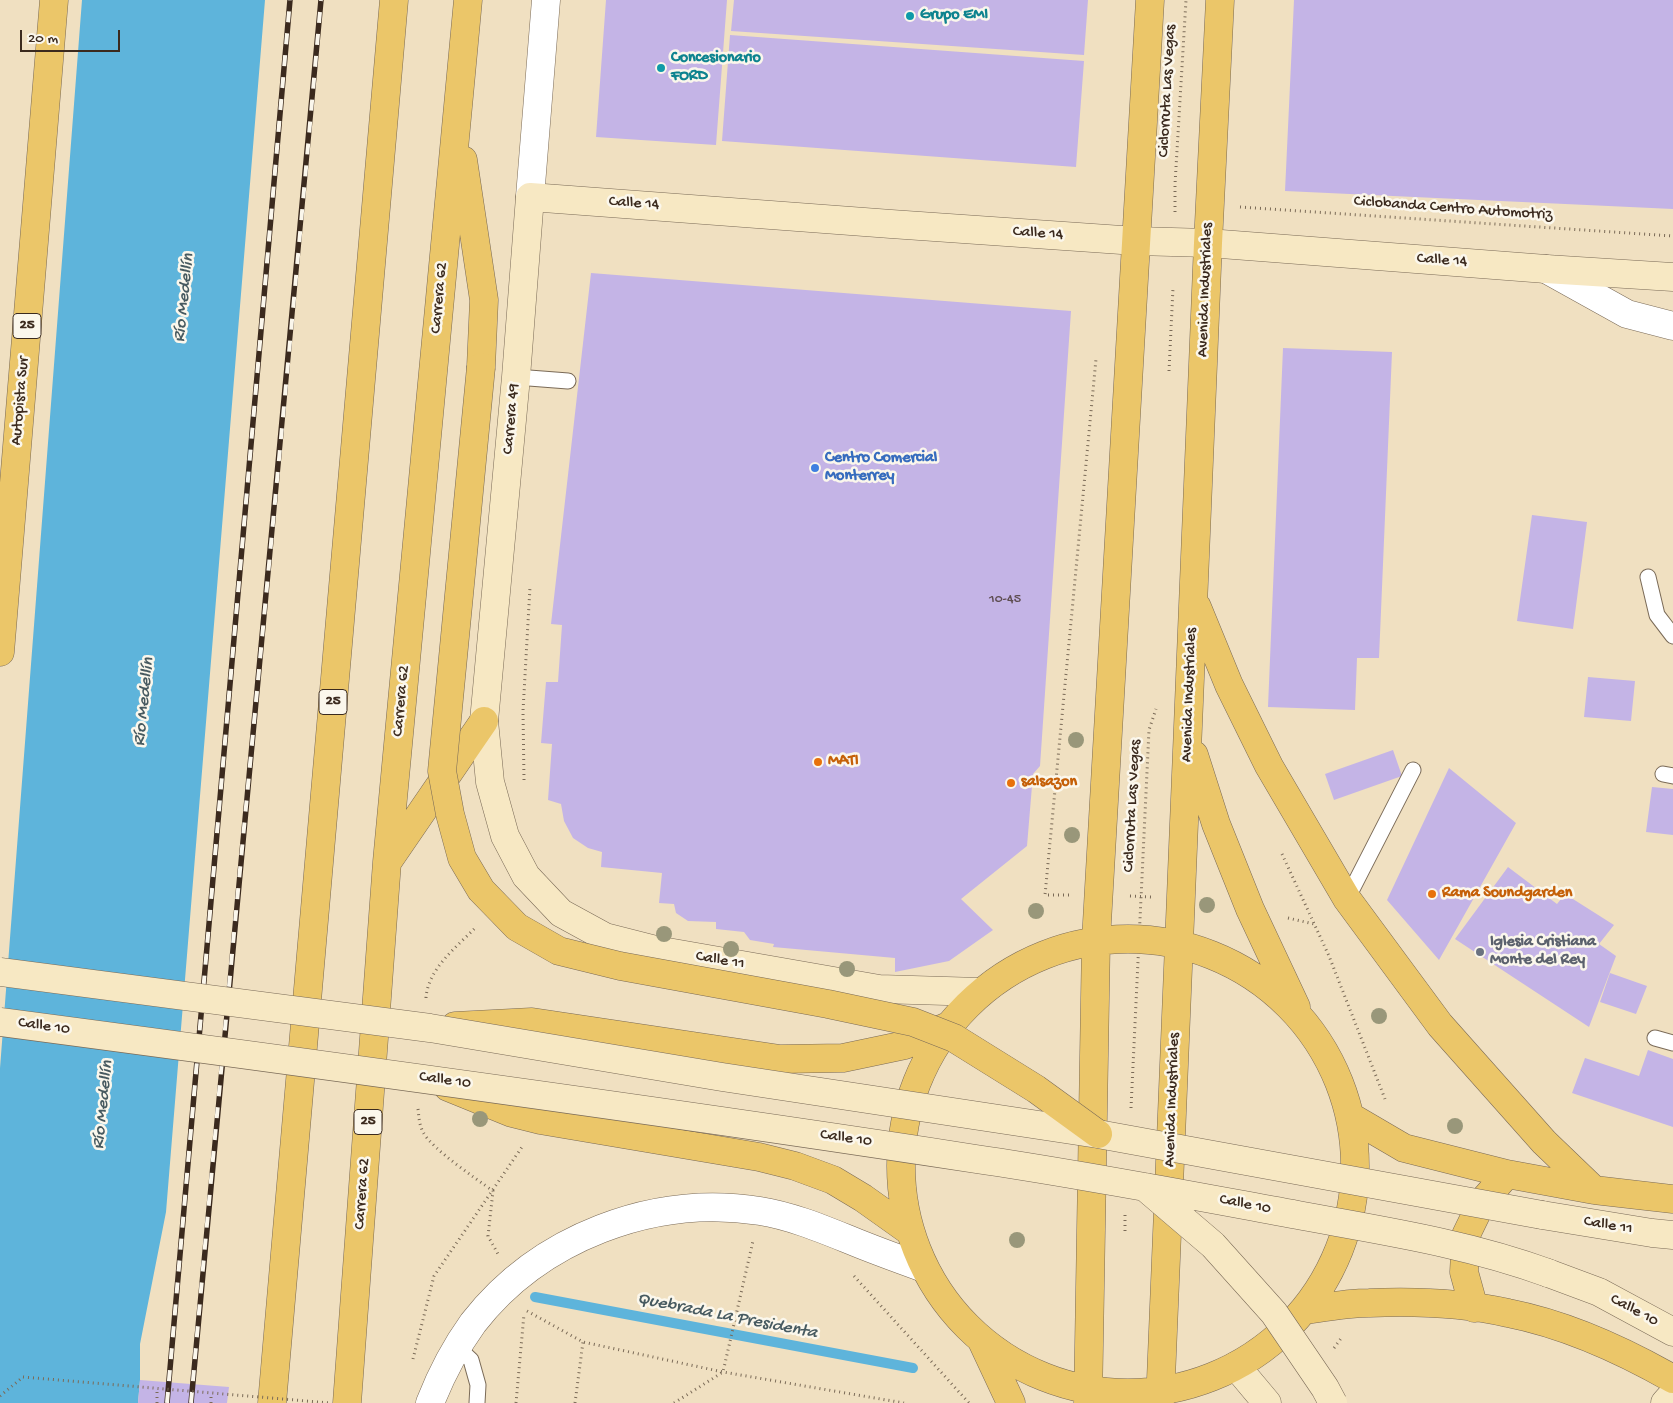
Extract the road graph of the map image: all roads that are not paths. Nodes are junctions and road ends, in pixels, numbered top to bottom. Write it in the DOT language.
graph roads {
  1 [pos="54,0"];
  2 [pos="394,0"];
  3 [pos="468,0"];
  4 [pos="546,0"];
  5 [pos="1150,0"];
  6 [pos="1220,0"];
  7 [pos="457,118"];
  8 [pos="530,196"];
  9 [pos="1136,241"];
  10 [pos="1208,243"];
  11 [pos="1546,269"];
  12 [pos="1673,277"];
  13 [pos="1673,326"];
  14 [pos="516,377"];
  15 [pos="568,381"];
  16 [pos="1648,577"];
  17 [pos="1194,600"];
  18 [pos="1673,636"];
  19 [pos="0,652"];
  20 [pos="484,721"];
  21 [pos="1188,737"];
  22 [pos="1413,770"];
  23 [pos="505,836"];
  24 [pos="387,862"];
  25 [pos="1347,899"];
  26 [pos="1096,940"];
  27 [pos="1179,944"];
  28 [pos="0,972"];
  29 [pos="980,992"];
  30 [pos="1303,1019"];
  31 [pos="0,1022"];
  32 [pos="948,1026"];
  33 [pos="430,1028"];
  34 [pos="1655,1038"];
  35 [pos="1673,1043"];
  36 [pos="427,1078"];
  37 [pos="1352,1117"];
  38 [pos="1098,1134"];
  39 [pos="1507,1174"];
  40 [pos="1144,1186"];
  41 [pos="1594,1190"];
  42 [pos="1673,1199"];
  43 [pos="908,1230"];
  44 [pos="1673,1235"];
  45 [pos="924,1268"];
  46 [pos="1474,1308"];
  47 [pos="1305,1310"];
  48 [pos="1673,1332"];
  49 [pos="982,1341"];
  50 [pos="457,1347"];
  51 [pos="1236,1366"];
  52 [pos="1673,1379"];
  53 [pos="1673,1394"];
  54 [pos="1088,1396"];
  55 [pos="1161,1397"];
  56 [pos="272,1403"];
  57 [pos="347,1403"];
  58 [pos="430,1403"];
  59 [pos="477,1403"];
  60 [pos="1011,1403"];
  61 [pos="1267,1403"];
  62 [pos="1333,1403"];
  63 [pos="1665,1403"];
  1 -- 19 [label="main road, Autopista Sur / 25"];
  2 -- 56 [label="main road, 25"];
  3 -- 7 [label="main road, Carrera 62 / 25"];
  4 -- 8 [label="street, Carrera 49"];
  5 -- 9 [label="main road"];
  6 -- 10 [label="main road, Avenida Industriales"];
  7 -- 24 [label="main road, Carrera 62 / 25"];
  7 -- 38 [label="main road, bridge"];
  8 -- 9 [label="main road, Calle 14"];
  8 -- 14 [label="main road, Carrera 49"];
  9 -- 10 [label="main road, Calle 14"];
  9 -- 26 [label="main road"];
  10 -- 11 [label="main road, Calle 14"];
  10 -- 17 [label="main road, Avenida Industriales"];
  11 -- 12 [label="main road, Calle 14"];
  11 -- 13 [label="street, Calle 14"];
  14 -- 15 [label="lane"];
  14 -- 20 [label="main road, Carrera 49"];
  16 -- 18 [label="lane"];
  17 -- 21 [label="main road, Avenida Industriales"];
  17 -- 25 [label="main road"];
  20 -- 23 [label="main road, Carrera 49"];
  20 -- 24 [label="main road"];
  21 -- 27 [label="main road, Avenida Industriales"];
  21 -- 30 [label="main road"];
  22 -- 25 [label="lane"];
  23 -- 29 [label="main road, Calle 11"];
  24 -- 57 [label="main road, Carrera 62 / 25"];
  25 -- 41 [label="main road"];
  26 -- 27 [label="main road"];
  26 -- 29 [label="main road"];
  26 -- 54 [label="main road"];
  27 -- 30 [label="main road"];
  27 -- 55 [label="main road, Avenida Industriales"];
  28 -- 33 [label="main road, bridge"];
  29 -- 32 [label="main road"];
  30 -- 37 [label="main road"];
  31 -- 36 [label="main road, Calle 10, bridge"];
  32 -- 33 [label="main road, bridge"];
  32 -- 43 [label="main road"];
  33 -- 38 [label="main road, bridge"];
  34 -- 35 [label="lane"];
  36 -- 40 [label="main road, Calle 10, bridge"];
  36 -- 43 [label="main road, bridge"];
  37 -- 39 [label="main road"];
  37 -- 47 [label="main road"];
  38 -- 44 [label="main road, Calle 11, bridge"];
  39 -- 41 [label="main road"];
  39 -- 46 [label="main road"];
  40 -- 48 [label="main road, Calle 10, bridge"];
  40 -- 62 [label="main road, bridge"];
  41 -- 42 [label="main road"];
  43 -- 45 [label="main road"];
  45 -- 49 [label="main road"];
  45 -- 50 [label="street"];
  46 -- 47 [label="main road"];
  46 -- 52 [label="main road"];
  47 -- 51 [label="main road"];
  49 -- 54 [label="main road"];
  49 -- 60 [label="main road"];
  50 -- 58 [label="street"];
  50 -- 59 [label="lane"];
  51 -- 55 [label="main road"];
  51 -- 61 [label="main road"];
  53 -- 63 [label="main road"];
  54 -- 55 [label="main road"];
}
